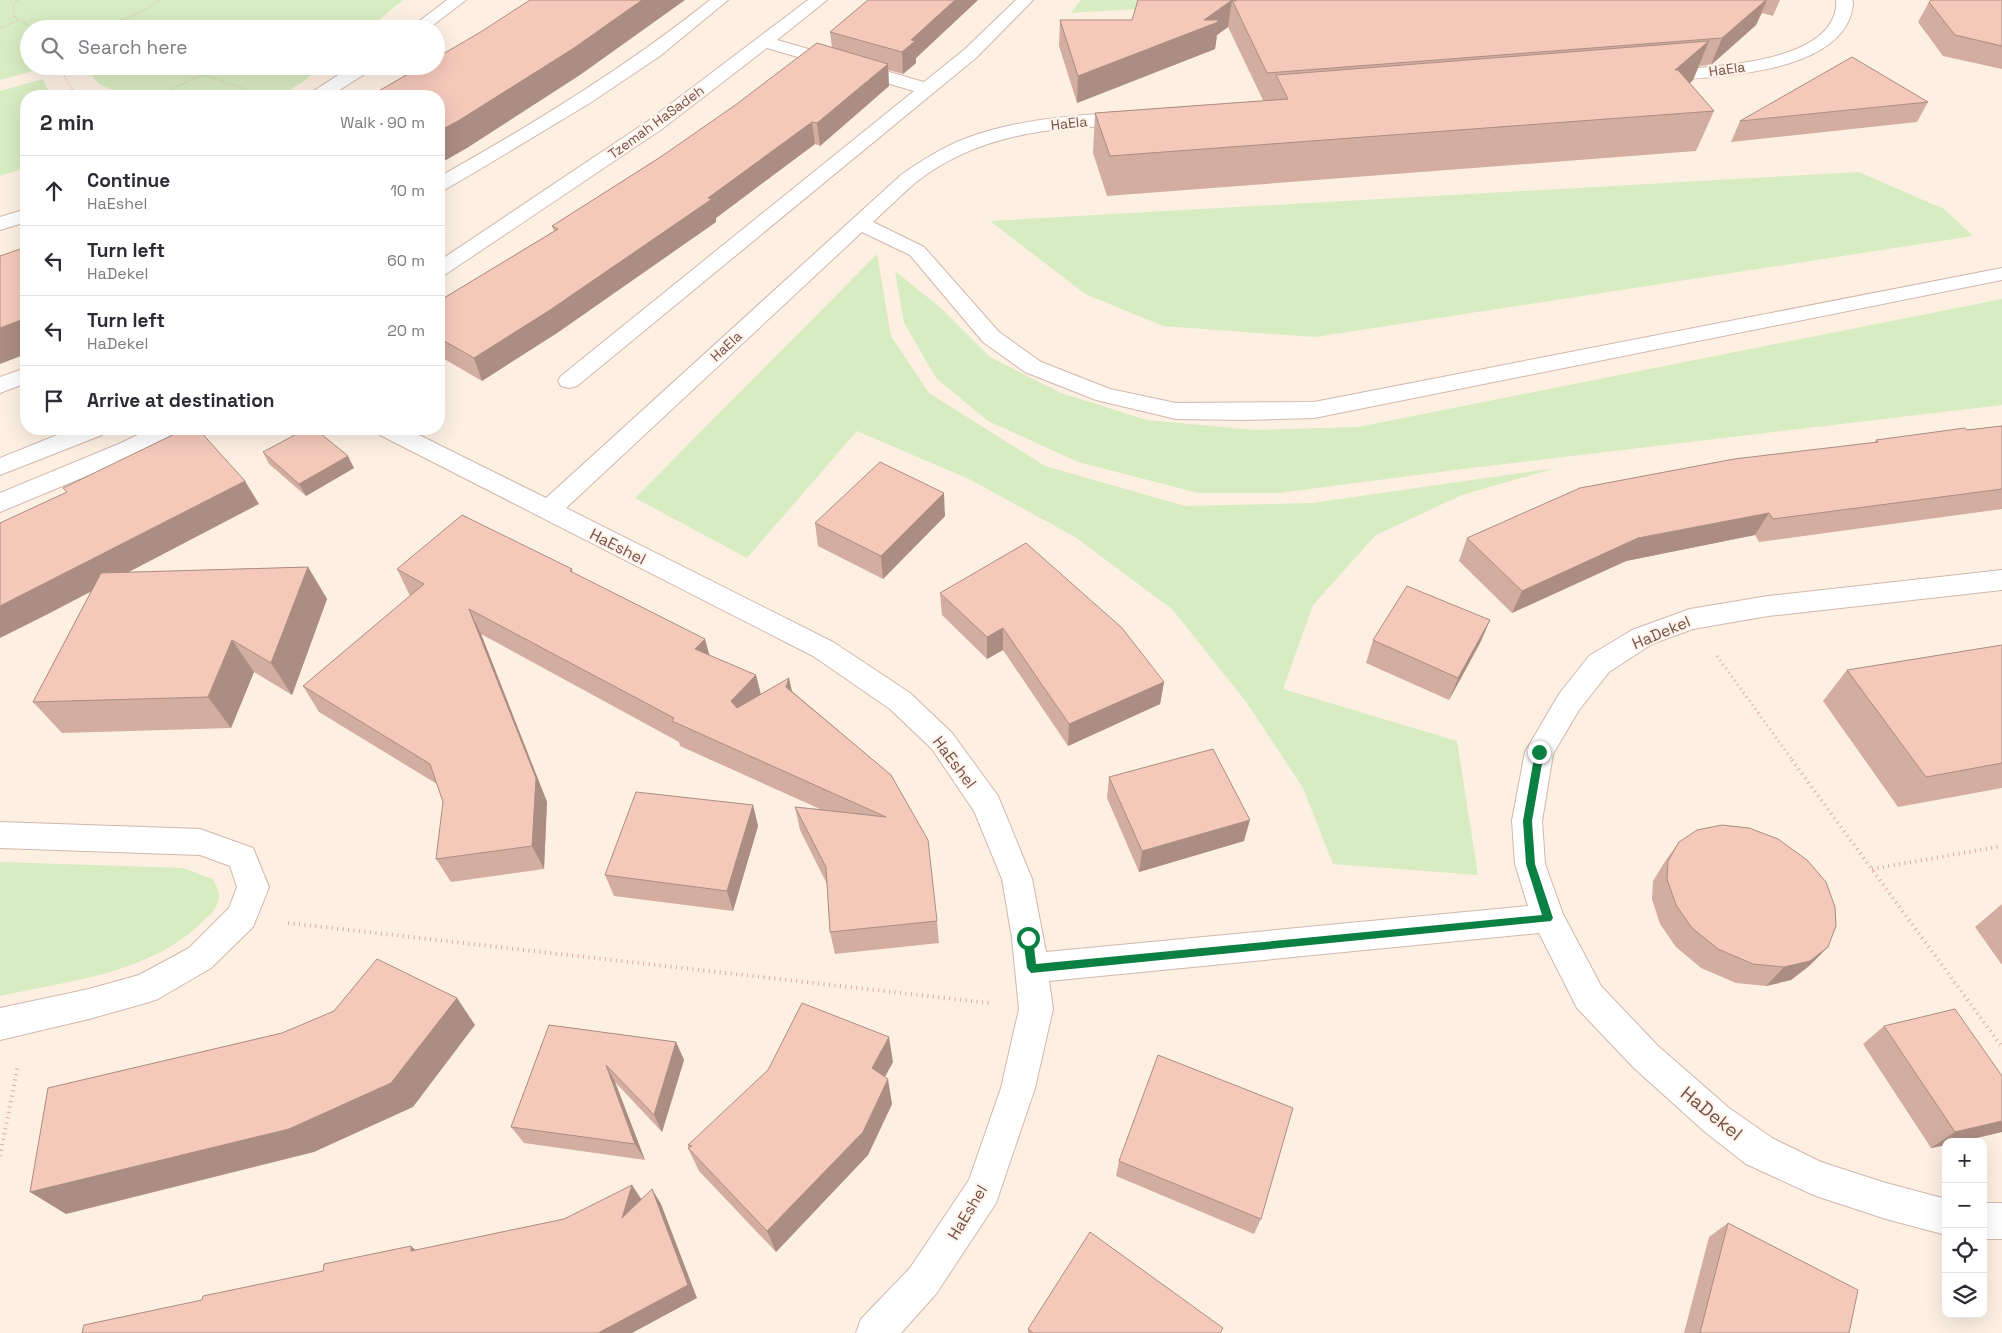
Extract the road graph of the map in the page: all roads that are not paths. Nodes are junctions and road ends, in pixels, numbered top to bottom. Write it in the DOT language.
graph roads {
  1 [pos="458,0"];
  2 [pos="720,0"];
  3 [pos="819,0"];
  4 [pos="1025,0"];
  5 [pos="1844,0"];
  6 [pos="430,20"];
  7 [pos="765,42"];
  8 [pos="351,75"];
  9 [pos="1642,77"];
  10 [pos="927,89"];
  11 [pos="327,90"];
  12 [pos="1148,116"];
  13 [pos="445,182"];
  14 [pos="20,217"];
  15 [pos="860,223"];
  16 [pos="0,224"];
  17 [pos="488,237"];
  18 [pos="445,257"];
  19 [pos="445,266"];
  20 [pos="2002,274"];
  21 [pos="20,378"];
  22 [pos="569,382"];
  23 [pos="0,386"];
  24 [pos="79,435"];
  25 [pos="158,435"];
  26 [pos="400,435"];
  27 [pos="0,467"];
  28 [pos="0,502"];
  29 [pos="548,510"];
  30 [pos="2002,580"];
  31 [pos="0,835"];
  32 [pos="1548,918"];
  33 [pos="1031,968"];
  34 [pos="14,1021"];
  35 [pos="1942,1216"];
  36 [pos="1987,1221"];
  37 [pos="2002,1221"];
  38 [pos="875,1333"];
  1 -- 6 [label="street"];
  2 -- 13 [label="street"];
  3 -- 7 [label="street, Tzemah HaSadeh"];
  4 -- 10 [label="street"];
  5 -- 9 [label="street, HaEla"];
  7 -- 10 [label="street"];
  7 -- 17 [label="street, Tzemah HaSadeh"];
  8 -- 11 [label="street"];
  10 -- 22 [label="street"];
  12 -- 15 [label="street, HaEla"];
  14 -- 16 [label="street"];
  15 -- 20 [label="street"];
  15 -- 29 [label="street, HaEla"];
  17 -- 18 [label="street, Tzemah HaSadeh"];
  17 -- 19 [label="street, Tzemah HaSadeh"];
  21 -- 23 [label="street"];
  24 -- 27 [label="street"];
  25 -- 28 [label="street"];
  26 -- 29 [label="street, HaEshel"];
  29 -- 33 [label="street, HaEshel"];
  30 -- 32 [label="street, HaDekel"];
  31 -- 34 [label="street"];
  32 -- 33 [label="street"];
  32 -- 35 [label="street, HaDekel"];
  33 -- 38 [label="street, HaEshel"];
  36 -- 37 [label="street"];
}
